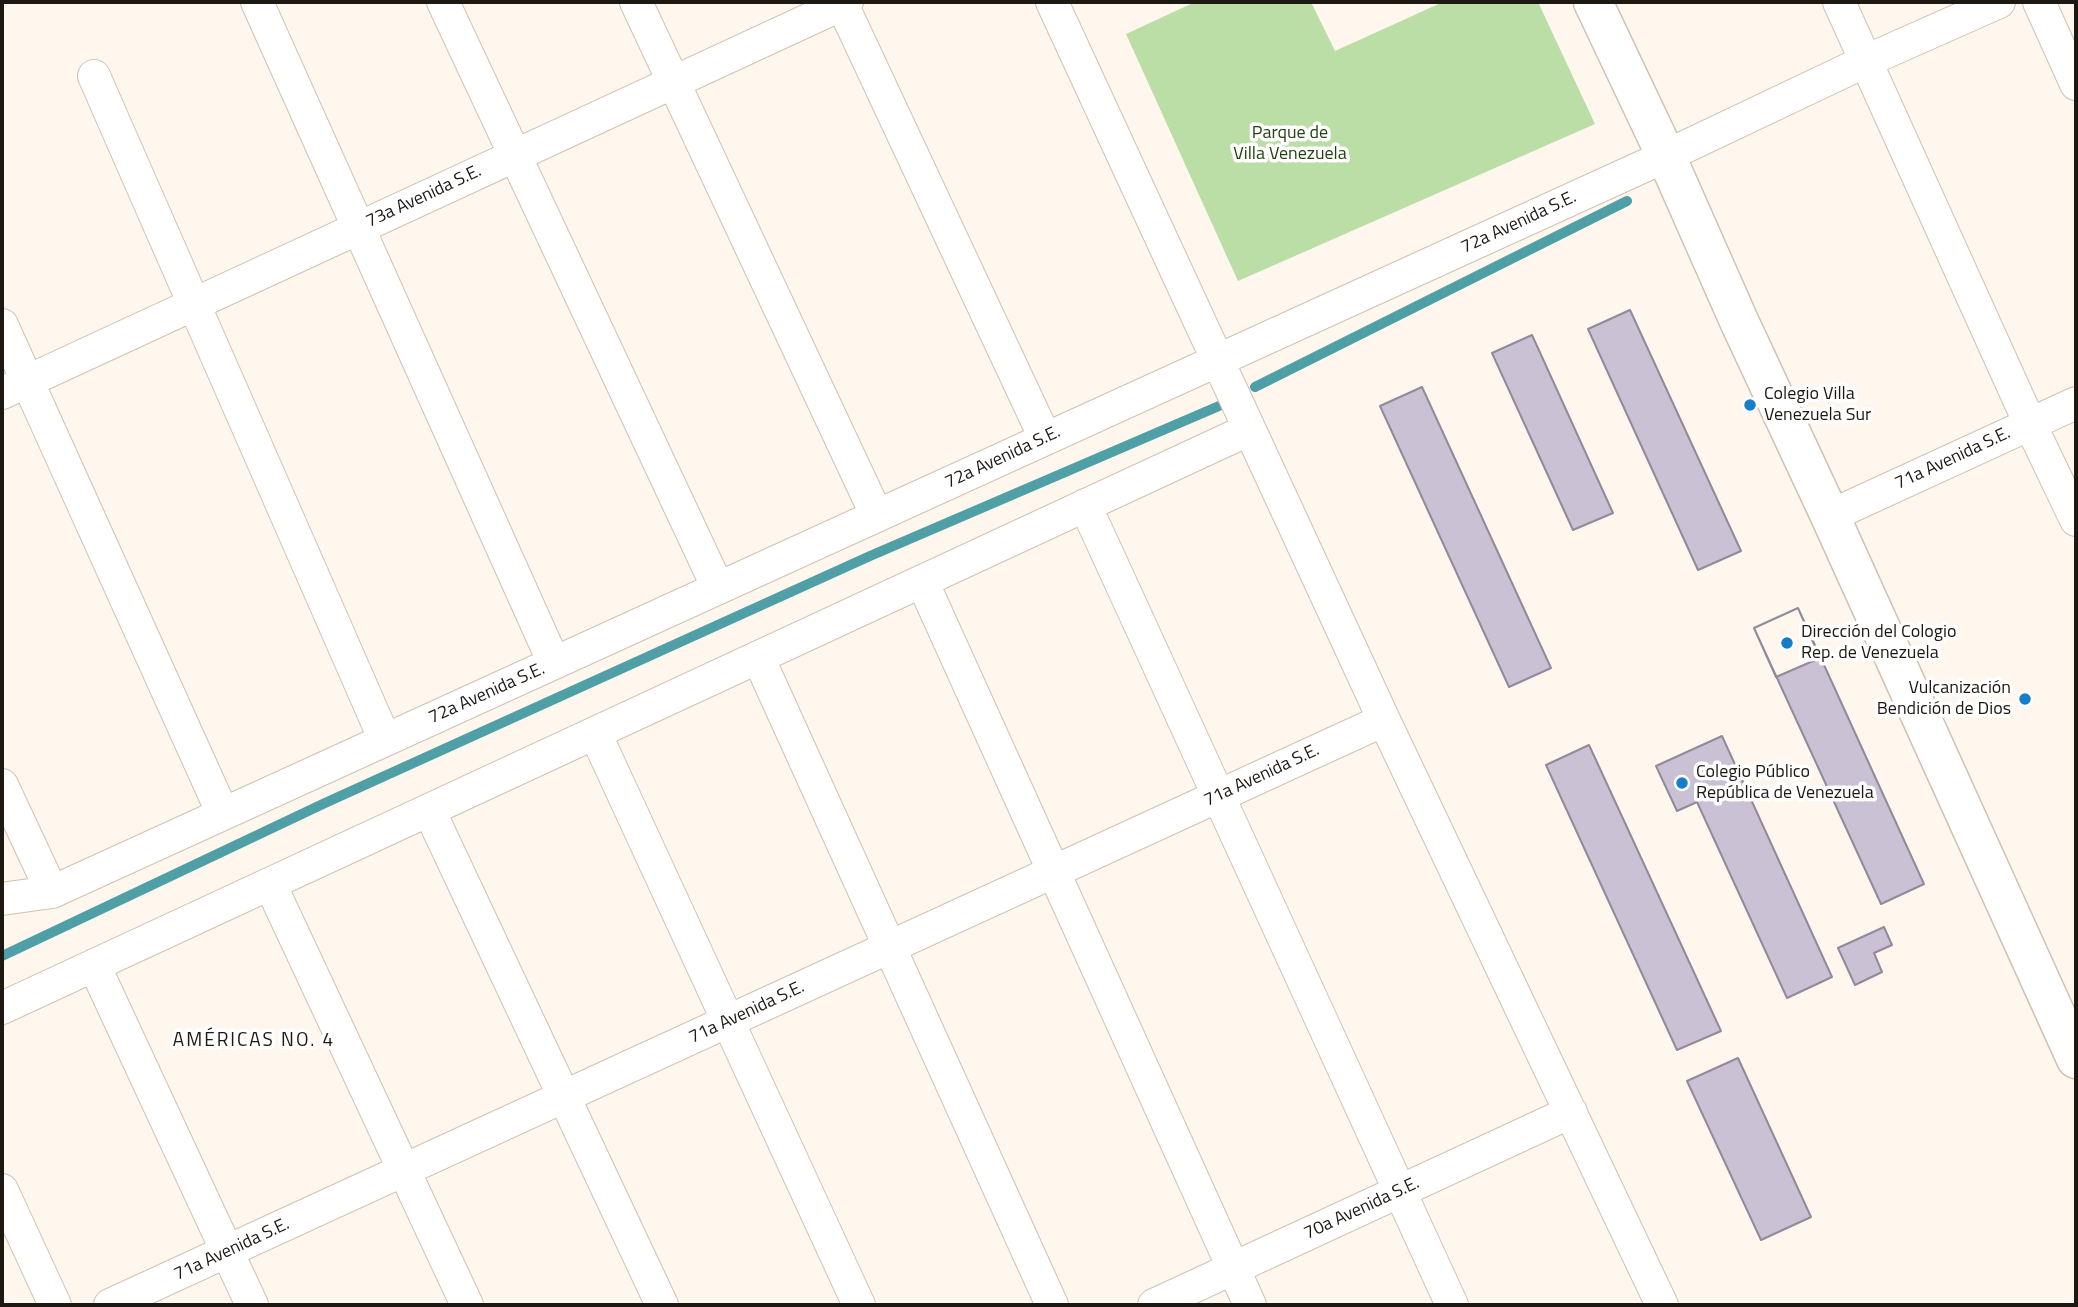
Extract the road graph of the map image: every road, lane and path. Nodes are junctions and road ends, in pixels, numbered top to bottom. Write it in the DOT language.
graph roads {
  1 [pos="257,2"];
  2 [pos="443,2"];
  3 [pos="636,2"];
  4 [pos="844,2"];
  5 [pos="1052,2"];
  6 [pos="1593,2"];
  7 [pos="1839,2"];
  8 [pos="1999,2"];
  9 [pos="2039,2"];
  10 [pos="1866,61"];
  11 [pos="94,76"];
  12 [pos="674,82"];
  13 [pos="2076,84"];
  14 [pos="515,155"];
  15 [pos="1666,156"];
  16 [pos="358,228"];
  17 [pos="194,304"];
  18 [pos="2,326"];
  19 [pos="1218,360"];
  20 [pos="14,387"];
  21 [pos="2076,402"];
  22 [pos="2030,424"];
  23 [pos="1248,430"];
  24 [pos="1045,438"];
  25 [pos="1085,505"];
  26 [pos="877,516"];
  27 [pos="1830,516"];
  28 [pos="2076,520"];
  29 [pos="922,581"];
  30 [pos="719,588"];
  31 [pos="758,657"];
  32 [pos="554,663"];
  33 [pos="1384,720"];
  34 [pos="595,733"];
  35 [pos="385,740"];
  36 [pos="2,785"];
  37 [pos="1218,796"];
  38 [pos="429,810"];
  39 [pos="223,814"];
  40 [pos="1054,872"];
  41 [pos="270,884"];
  42 [pos="52,892"];
  43 [pos="2,899"];
  44 [pos="889,947"];
  45 [pos="94,965"];
  46 [pos="2,1008"];
  47 [pos="728,1021"];
  48 [pos="2076,1059"];
  49 [pos="564,1097"];
  50 [pos="1571,1112"];
  51 [pos="404,1170"];
  52 [pos="2,1190"];
  53 [pos="1400,1191"];
  54 [pos="227,1252"];
  55 [pos="1233,1268"];
  56 [pos="55,1305"];
  57 [pos="110,1305"];
  58 [pos="252,1305"];
  59 [pos="467,1305"];
  60 [pos="662,1305"];
  61 [pos="859,1305"];
  62 [pos="1052,1305"];
  63 [pos="1154,1305"];
  64 [pos="1250,1305"];
  65 [pos="1452,1305"];
  66 [pos="1662,1305"];
  1 -- 16 [label="street"];
  2 -- 14 [label="street"];
  3 -- 12 [label="street"];
  4 -- 12 [label="street, 73a Avenida S.E."];
  4 -- 24 [label="street"];
  5 -- 19 [label="street"];
  6 -- 15 [label="street"];
  7 -- 10 [label="street"];
  8 -- 10 [label="street, 72a Avenida S.E."];
  9 -- 13 [label="street"];
  10 -- 15 [label="street, 72a Avenida S.E."];
  10 -- 22 [label="street"];
  11 -- 17 [label="street"];
  12 -- 14 [label="street, 73a Avenida S.E."];
  12 -- 26 [label="street"];
  14 -- 16 [label="street, 73a Avenida S.E."];
  14 -- 30 [label="street"];
  15 -- 19 [label="street, 72a Avenida S.E."];
  15 -- 27 [label="street"];
  16 -- 17 [label="street, 73a Avenida S.E."];
  16 -- 32 [label="street"];
  17 -- 20 [label="street, 73a Avenida S.E."];
  17 -- 35 [label="street"];
  18 -- 20 [label="street"];
  19 -- 23 [label="street"];
  19 -- 24 [label="street, 72a Avenida S.E."];
  20 -- 39 [label="street"];
  21 -- 22 [label="street, 71a Avenida S.E."];
  22 -- 27 [label="street, 71a Avenida S.E."];
  22 -- 28 [label="street"];
  23 -- 25 [label="street"];
  23 -- 33 [label="street"];
  24 -- 26 [label="street, 72a Avenida S.E."];
  25 -- 29 [label="street"];
  25 -- 37 [label="street"];
  26 -- 30 [label="street, 72a Avenida S.E."];
  27 -- 48 [label="street"];
  29 -- 31 [label="street"];
  29 -- 40 [label="street"];
  30 -- 32 [label="street, 72a Avenida S.E."];
  31 -- 34 [label="street"];
  31 -- 44 [label="street"];
  32 -- 35 [label="street, 72a Avenida S.E."];
  33 -- 37 [label="street, 71a Avenida S.E."];
  33 -- 50 [label="street"];
  34 -- 38 [label="street"];
  34 -- 47 [label="street"];
  35 -- 39 [label="street, 72a Avenida S.E."];
  36 -- 42 [label="street"];
  37 -- 40 [label="street, 71a Avenida S.E."];
  37 -- 53 [label="street"];
  38 -- 41 [label="street"];
  38 -- 49 [label="street"];
  39 -- 42 [label="street, 72a Avenida S.E."];
  40 -- 44 [label="street, 71a Avenida S.E."];
  40 -- 55 [label="street"];
  41 -- 45 [label="street"];
  41 -- 51 [label="street"];
  42 -- 43 [label="street, 72a Avenida S.E."];
  44 -- 47 [label="street, 71a Avenida S.E."];
  44 -- 62 [label="street"];
  45 -- 46 [label="street"];
  45 -- 54 [label="street"];
  47 -- 49 [label="street, 71a Avenida S.E."];
  47 -- 61 [label="street"];
  49 -- 51 [label="street, 71a Avenida S.E."];
  49 -- 60 [label="street"];
  50 -- 53 [label="street, 70a Avenida S.E."];
  50 -- 66 [label="street"];
  51 -- 54 [label="street, 71a Avenida S.E."];
  51 -- 59 [label="street"];
  52 -- 56 [label="street"];
  53 -- 55 [label="street, 70a Avenida S.E."];
  53 -- 65 [label="street"];
  54 -- 57 [label="street, 71a Avenida S.E."];
  54 -- 58 [label="street"];
  55 -- 63 [label="street, 70a Avenida S.E."];
  55 -- 64 [label="street"];
}
